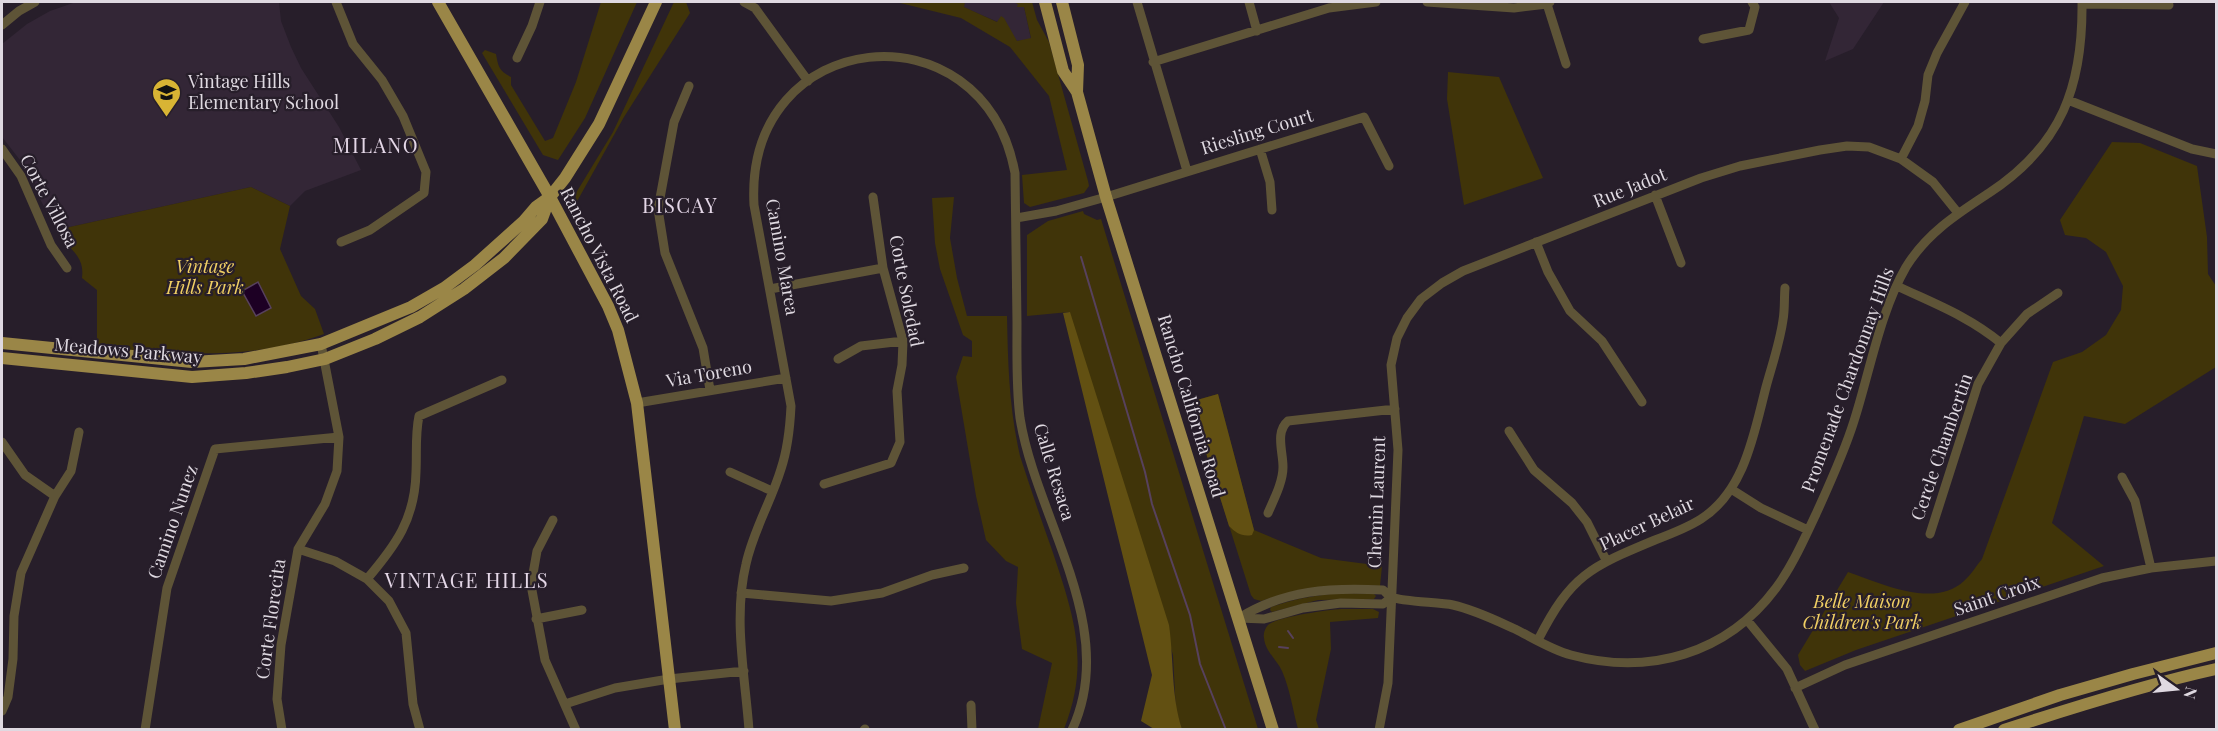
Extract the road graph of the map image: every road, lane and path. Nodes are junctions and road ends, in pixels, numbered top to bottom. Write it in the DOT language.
graph roads {
  1 [pos="35,2"];
  2 [pos="336,2"];
  3 [pos="438,2"];
  4 [pos="540,2"];
  5 [pos="656,2"];
  6 [pos="744,2"];
  7 [pos="1045,2"];
  8 [pos="1055,2"];
  9 [pos="1062,2"];
  10 [pos="1137,2"];
  11 [pos="1249,2"];
  12 [pos="1376,2"];
  13 [pos="1426,2"];
  14 [pos="1752,2"];
  15 [pos="1965,2"];
  16 [pos="1548,3"];
  17 [pos="2082,3"];
  18 [pos="2169,5"];
  19 [pos="1067,19"];
  20 [pos="2,25"];
  21 [pos="1257,31"];
  22 [pos="1703,39"];
  23 [pos="517,58"];
  24 [pos="1153,62"];
  25 [pos="1566,64"];
  26 [pos="808,81"];
  27 [pos="689,86"];
  28 [pos="1077,92"];
  29 [pos="2068,100"];
  30 [pos="1260,148"];
  31 [pos="2,149"];
  32 [pos="2217,154"];
  33 [pos="1901,159"];
  34 [pos="1389,166"];
  35 [pos="1187,171"];
  36 [pos="1655,195"];
  37 [pos="550,197"];
  38 [pos="873,197"];
  39 [pos="1107,197"];
  40 [pos="1272,210"];
  41 [pos="1958,213"];
  42 [pos="1016,218"];
  43 [pos="341,242"];
  44 [pos="1536,242"];
  45 [pos="1681,263"];
  46 [pos="67,268"];
  47 [pos="883,268"];
  48 [pos="1897,286"];
  49 [pos="1785,288"];
  50 [pos="770,289"];
  51 [pos="2058,293"];
  52 [pos="903,341"];
  53 [pos="2,343"];
  54 [pos="2001,343"];
  55 [pos="321,344"];
  56 [pos="2,358"];
  57 [pos="325,358"];
  58 [pos="838,359"];
  59 [pos="786,378"];
  60 [pos="502,380"];
  61 [pos="710,390"];
  62 [pos="1642,402"];
  63 [pos="637,404"];
  64 [pos="1395,409"];
  65 [pos="1509,431"];
  66 [pos="79,432"];
  67 [pos="339,437"];
  68 [pos="2,441"];
  69 [pos="730,472"];
  70 [pos="2122,477"];
  71 [pos="824,484"];
  72 [pos="1731,489"];
  73 [pos="772,491"];
  74 [pos="55,496"];
  75 [pos="1268,513"];
  76 [pos="553,520"];
  77 [pos="1808,530"];
  78 [pos="1930,534"];
  79 [pos="298,549"];
  80 [pos="1606,560"];
  81 [pos="2217,561"];
  82 [pos="964,568"];
  83 [pos="2151,568"];
  84 [pos="367,579"];
  85 [pos="741,593"];
  86 [pos="1392,597"];
  87 [pos="582,610"];
  88 [pos="1239,618"];
  89 [pos="536,619"];
  90 [pos="1747,620"];
  91 [pos="1538,640"];
  92 [pos="2217,653"];
  93 [pos="2217,669"];
  94 [pos="744,671"];
  95 [pos="669,679"];
  96 [pos="1795,688"];
  97 [pos="565,704"];
  98 [pos="971,705"];
  99 [pos="2,711"];
  100 [pos="145,729"];
  101 [pos="282,729"];
  102 [pos="420,729"];
  103 [pos="576,729"];
  104 [pos="675,729"];
  105 [pos="748,729"];
  106 [pos="972,729"];
  107 [pos="1072,729"];
  108 [pos="1273,729"];
  109 [pos="1379,729"];
  110 [pos="1815,729"];
  111 [pos="1959,729"];
  112 [pos="2004,729"];
  1 -- 20 [label="street"];
  2 -- 43 [label="street"];
  3 -- 37 [label="main road, Rancho Vista Road"];
  4 -- 23 [label="street"];
  5 -- 37 [label="main road, Meadows Parkway"];
  6 -- 26 [label="street"];
  7 -- 28 [label="main road, Rancho California Road"];
  8 -- 19 [label="main road"];
  9 -- 19 [label="main road, Rancho California Road"];
  10 -- 24 [label="street"];
  11 -- 21 [label="street"];
  12 -- 21 [label="street"];
  13 -- 16 [label="street"];
  14 -- 22 [label="street"];
  15 -- 33 [label="street"];
  16 -- 25 [label="street"];
  17 -- 18 [label="street"];
  17 -- 29 [label="street, Promenade Chardonnay Hills"];
  19 -- 28 [label="main road, Rancho California Road"];
  21 -- 24 [label="street"];
  24 -- 35 [label="street"];
  26 -- 42 [label="street, Camino Marea"];
  26 -- 50 [label="street, Camino Marea"];
  27 -- 61 [label="street"];
  28 -- 39 [label="main road, Rancho California Road"];
  29 -- 32 [label="street"];
  29 -- 41 [label="street, Promenade Chardonnay Hills"];
  30 -- 34 [label="street, Riesling Court"];
  30 -- 35 [label="street, Riesling Court"];
  30 -- 40 [label="street"];
  31 -- 46 [label="street, Corte Villosa"];
  33 -- 36 [label="street, Rue Jadot"];
  33 -- 41 [label="street, Rue Jadot"];
  35 -- 39 [label="street, Riesling Court"];
  36 -- 44 [label="street, Rue Jadot"];
  36 -- 45 [label="street"];
  37 -- 55 [label="main road, Meadows Parkway"];
  37 -- 57 [label="main road, Meadows Parkway"];
  37 -- 63 [label="main road, Rancho Vista Road"];
  38 -- 47 [label="street, Corte Soledad"];
  39 -- 42 [label="street, Riesling Court"];
  39 -- 88 [label="main road, Rancho California Road"];
  41 -- 48 [label="street, Promenade Chardonnay Hills"];
  42 -- 107 [label="street, Calle Resaca"];
  44 -- 62 [label="street"];
  44 -- 64 [label="street, Rue Jadot"];
  47 -- 50 [label="street"];
  47 -- 52 [label="street, Corte Soledad"];
  48 -- 54 [label="street"];
  48 -- 77 [label="street, Promenade Chardonnay Hills"];
  49 -- 72 [label="street, Placer Belair"];
  50 -- 59 [label="street, Camino Marea"];
  51 -- 54 [label="street, Cercle Chambertin"];
  52 -- 58 [label="street"];
  52 -- 71 [label="street, Corte Soledad"];
  53 -- 55 [label="main road, Meadows Parkway"];
  54 -- 78 [label="street, Cercle Chambertin"];
  55 -- 57 [label="street, Corte Florecita"];
  56 -- 57 [label="main road, Meadows Parkway"];
  57 -- 67 [label="street, Corte Florecita"];
  59 -- 61 [label="street, Via Toreno"];
  59 -- 73 [label="street, Camino Marea"];
  60 -- 84 [label="street"];
  61 -- 63 [label="street, Via Toreno"];
  63 -- 95 [label="main road, Rancho Vista Road"];
  64 -- 75 [label="street"];
  64 -- 86 [label="street, Chemin Laurent"];
  65 -- 80 [label="street"];
  66 -- 74 [label="street"];
  67 -- 79 [label="street, Corte Florecita"];
  67 -- 100 [label="street, Camino Nunez"];
  68 -- 74 [label="street"];
  69 -- 73 [label="street"];
  70 -- 83 [label="street"];
  72 -- 77 [label="street"];
  72 -- 80 [label="street, Placer Belair"];
  73 -- 85 [label="street, Camino Marea"];
  74 -- 99 [label="street"];
  76 -- 89 [label="street"];
  77 -- 90 [label="street, Promenade Chardonnay Hills"];
  79 -- 84 [label="street"];
  79 -- 101 [label="street, Corte Florecita"];
  80 -- 91 [label="street, Placer Belair"];
  81 -- 83 [label="street, Saint Croix"];
  82 -- 85 [label="street"];
  83 -- 96 [label="street, Saint Croix"];
  84 -- 102 [label="street"];
  85 -- 94 [label="street, Camino Marea"];
  86 -- 88 [label="street, Promenade Chardonnay Hills"];
  86 -- 88 [label="street, Promenade Chardonnay Hills"];
  86 -- 91 [label="street, Promenade Chardonnay Hills"];
  86 -- 109 [label="street, Chemin Laurent"];
  87 -- 89 [label="street"];
  88 -- 108 [label="main road, Rancho California Road"];
  89 -- 97 [label="street"];
  90 -- 91 [label="street, Promenade Chardonnay Hills"];
  90 -- 96 [label="street"];
  92 -- 111 [label="main road"];
  93 -- 112 [label="main road"];
  94 -- 95 [label="street"];
  94 -- 105 [label="street, Camino Marea"];
  95 -- 97 [label="street"];
  95 -- 104 [label="main road, Rancho Vista Road"];
  96 -- 110 [label="street"];
  97 -- 103 [label="street"];
  98 -- 106 [label="street"];
}
